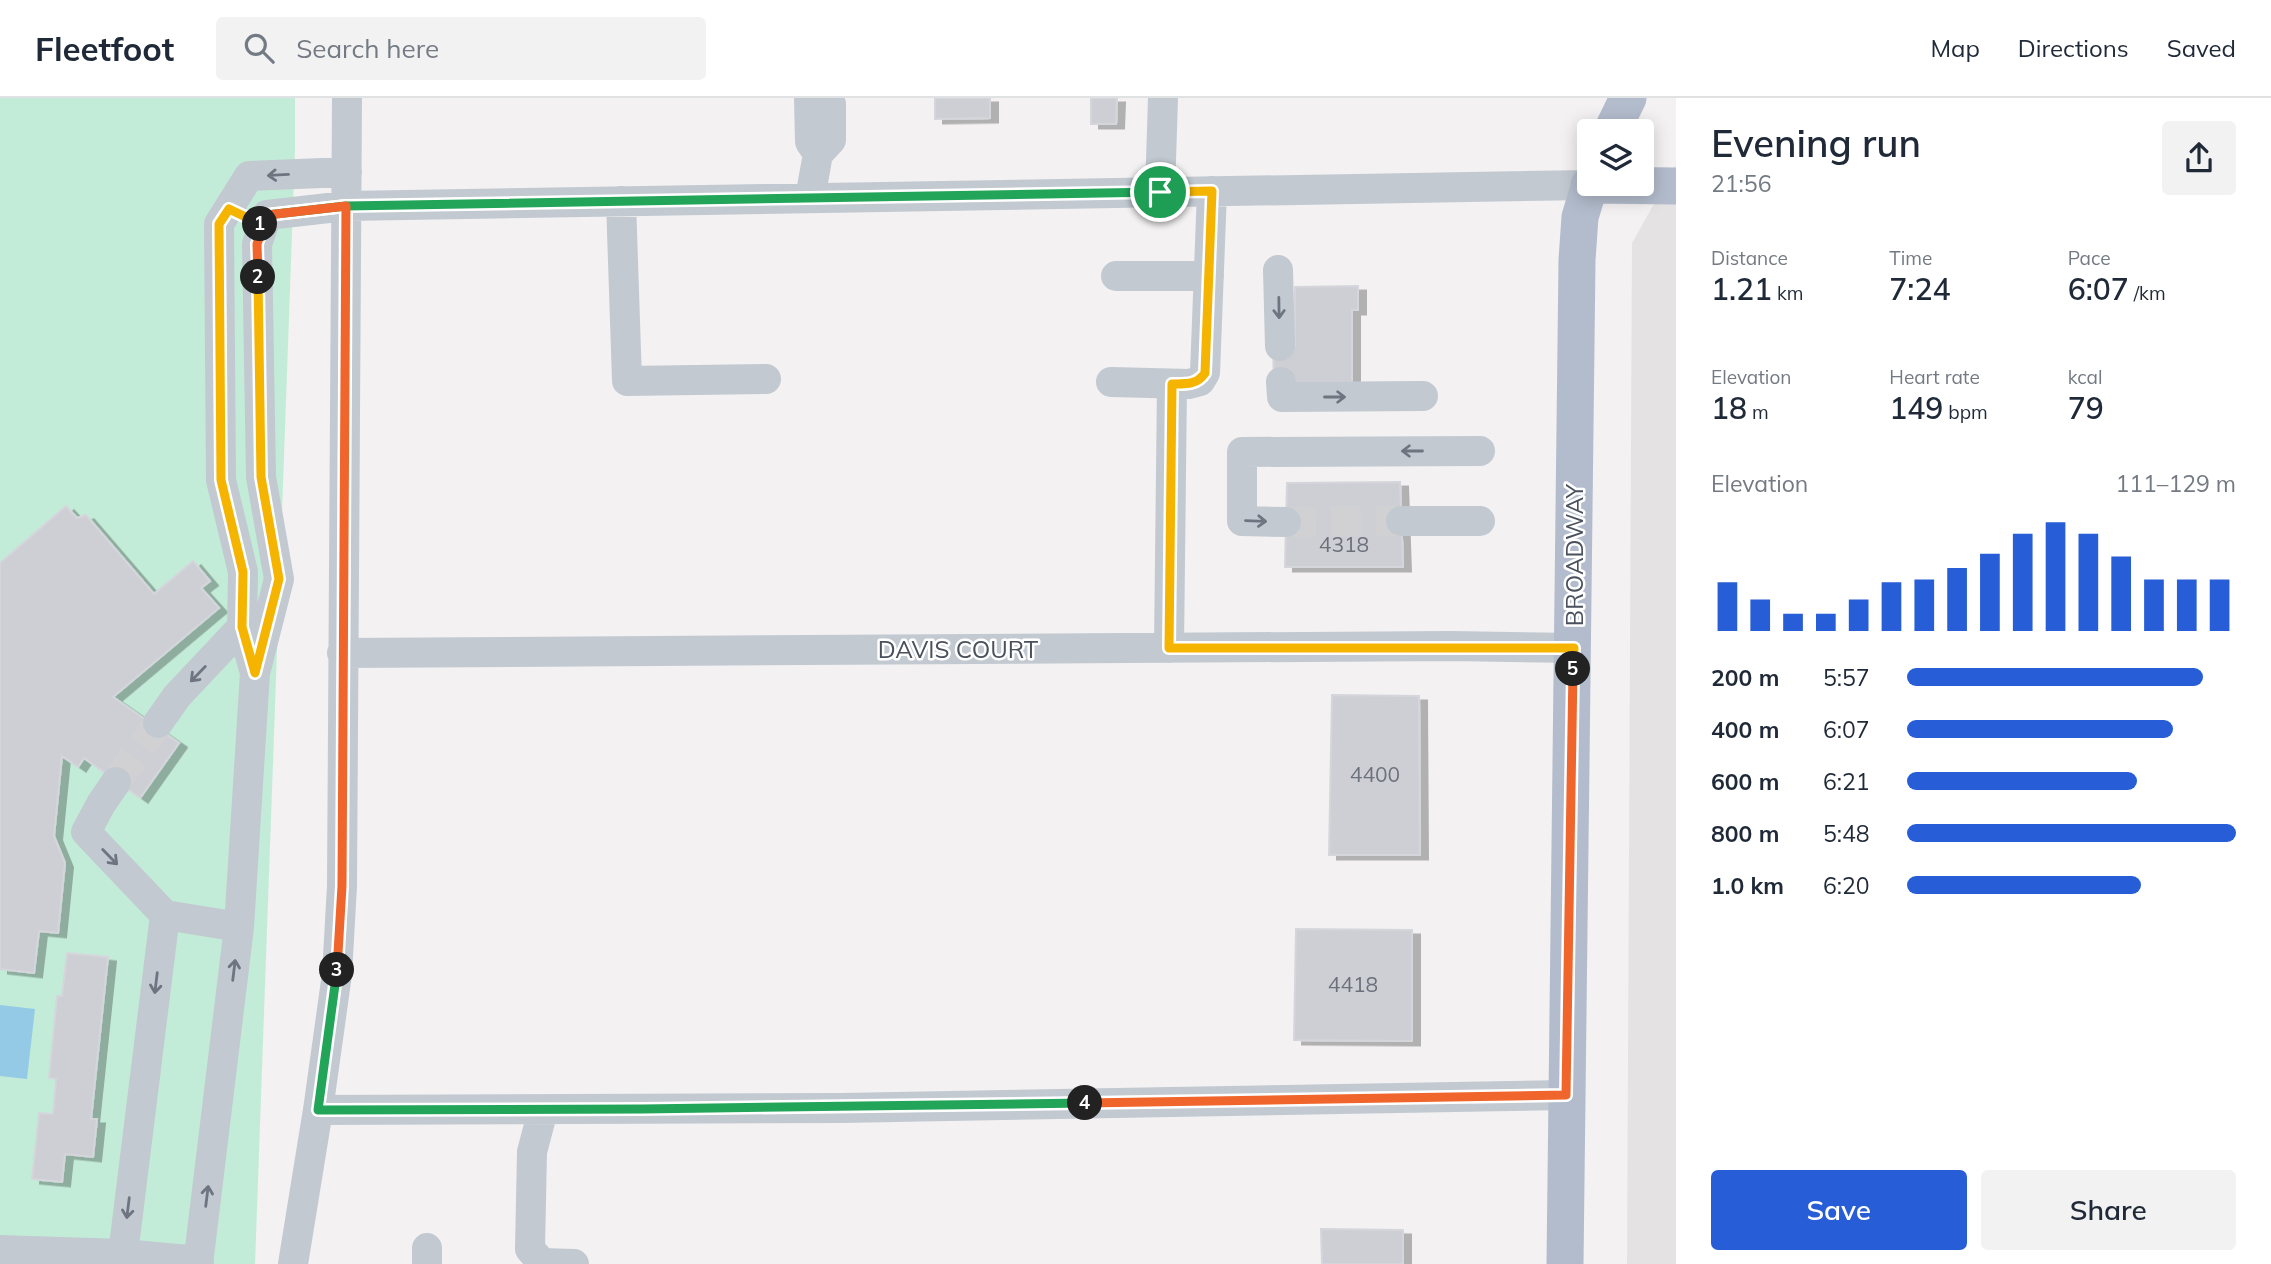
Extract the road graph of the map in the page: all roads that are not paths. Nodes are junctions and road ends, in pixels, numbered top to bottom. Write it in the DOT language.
graph roads {
  1 [pos="347,98"];
  2 [pos="809,98"];
  3 [pos="828,98"];
  4 [pos="1163,98"];
  5 [pos="1628,98"];
  6 [pos="1618,119"];
  7 [pos="818,154"];
  8 [pos="347,172"];
  9 [pos="1577,184"];
  10 [pos="1654,185"];
  11 [pos="1676,186"];
  12 [pos="1212,191"];
  13 [pos="1160,192"];
  14 [pos="1586,196"];
  15 [pos="810,198"];
  16 [pos="621,201"];
  17 [pos="346,206"];
  18 [pos="229,209"];
  19 [pos="263,225"];
  20 [pos="1278,270"];
  21 [pos="1116,276"];
  22 [pos="1209,276"];
  23 [pos="1280,346"];
  24 [pos="766,379"];
  25 [pos="1111,382"];
  26 [pos="1281,382"];
  27 [pos="1172,384"];
  28 [pos="1423,396"];
  29 [pos="1480,451"];
  30 [pos="1401,521"];
  31 [pos="1480,521"];
  32 [pos="1286,522"];
  33 [pos="242,627"];
  34 [pos="1169,648"];
  35 [pos="1574,648"];
  36 [pos="342,653"];
  37 [pos="255,673"];
  38 [pos="158,723"];
  39 [pos="117,782"];
  40 [pos="165,915"];
  41 [pos="239,926"];
  42 [pos="1566,1095"];
  43 [pos="318,1110"];
  44 [pos="543,1110"];
  45 [pos="0,1250"];
  46 [pos="123,1254"];
  47 [pos="199,1263"];
  48 [pos="293,1264"];
  49 [pos="574,1264"];
  50 [pos="1565,1264"];
  1 -- 8 [label="street"];
  2 -- 7 [label="street"];
  3 -- 7 [label="street"];
  4 -- 13 [label="street"];
  5 -- 6 [label="main road"];
  7 -- 15 [label="street"];
  8 -- 17 [label="street"];
  8 -- 18 [label="street, one-way"];
  9 -- 12 [label="street"];
  10 -- 11 [label="main road"];
  12 -- 13 [label="street"];
  12 -- 22 [label="street"];
  13 -- 15 [label="street"];
  14 -- 35 [label="main road, BROADWAY"];
  15 -- 16 [label="street"];
  16 -- 17 [label="street"];
  16 -- 24 [label="street"];
  17 -- 19 [label="street"];
  17 -- 36 [label="street"];
  18 -- 19 [label="street"];
  18 -- 33 [label="street"];
  19 -- 37 [label="street"];
  20 -- 23 [label="street, one-way"];
  21 -- 22 [label="street"];
  22 -- 27 [label="street"];
  25 -- 27 [label="street"];
  26 -- 28 [label="street, one-way"];
  27 -- 34 [label="street"];
  29 -- 32 [label="street, one-way"];
  30 -- 31 [label="street"];
  33 -- 37 [label="street"];
  33 -- 38 [label="street, one-way"];
  34 -- 35 [label="street, DAVIS COURT"];
  34 -- 36 [label="street, DAVIS COURT"];
  35 -- 42 [label="main road, BROADWAY"];
  36 -- 43 [label="street"];
  37 -- 41 [label="street"];
  39 -- 40 [label="street, one-way"];
  40 -- 41 [label="street"];
  40 -- 46 [label="street, one-way"];
  47 -- 41 [label="street, one-way"];
  42 -- 44 [label="street"];
  42 -- 50 [label="main road, BROADWAY"];
  43 -- 44 [label="street"];
  43 -- 48 [label="street"];
  44 -- 49 [label="street"];
  45 -- 46 [label="street"];
  46 -- 47 [label="street"];
}
